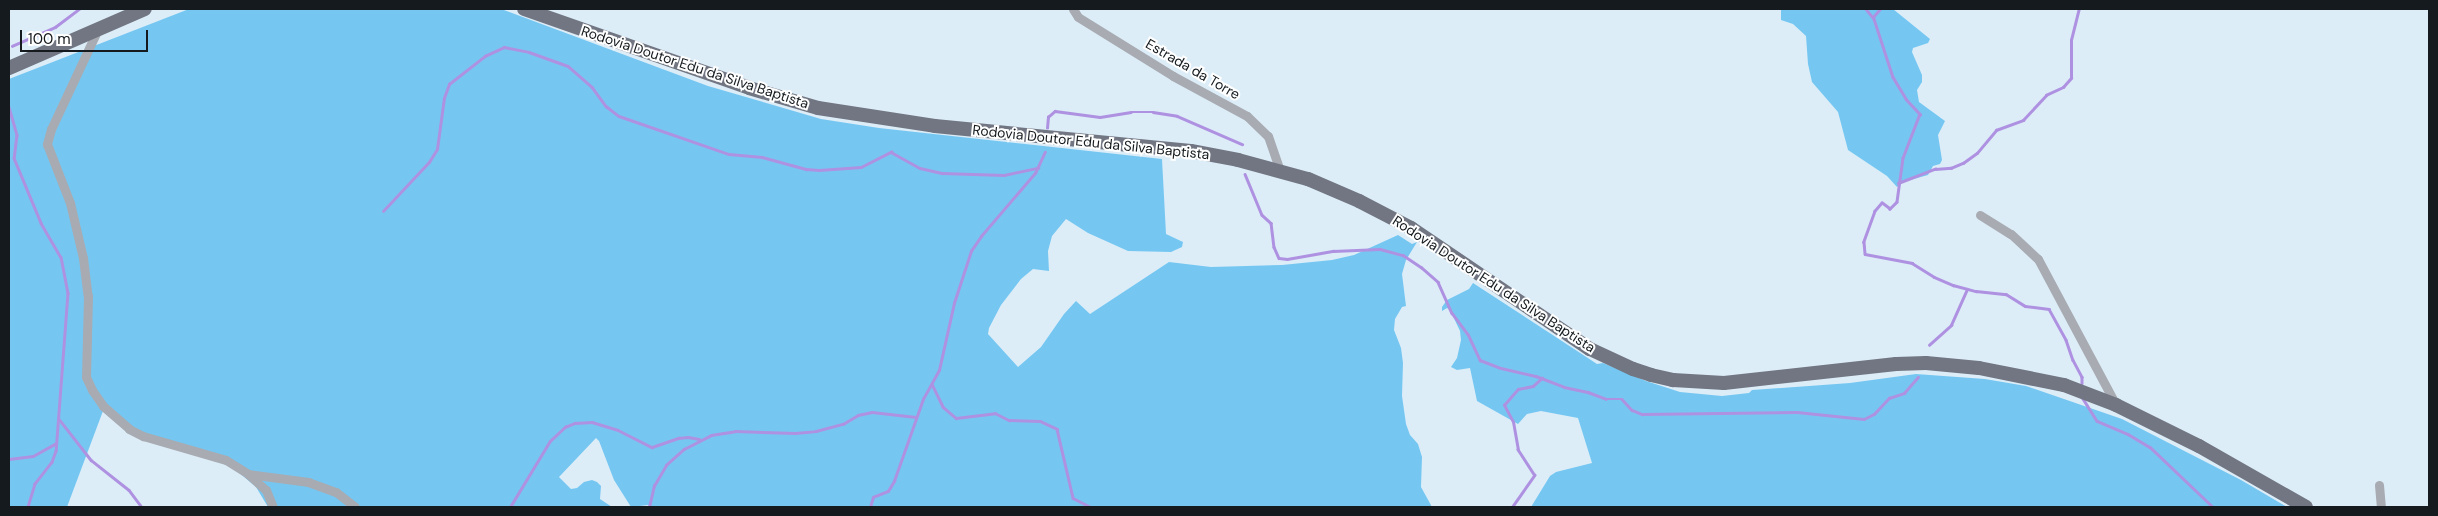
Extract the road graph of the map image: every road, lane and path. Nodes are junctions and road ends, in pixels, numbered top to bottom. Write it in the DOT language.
graph roads {
  1 [pos="145,9"];
  2 [pos="524,9"];
  3 [pos="1073,9"];
  4 [pos="97,31"];
  5 [pos="9,68"];
  6 [pos="1280,170"];
  7 [pos="1980,215"];
  8 [pos="2116,405"];
  9 [pos="248,474"];
  10 [pos="2379,485"];
  11 [pos="273,507"];
  12 [pos="355,507"];
  13 [pos="2306,507"];
  14 [pos="2381,507"];
  1 -- 4 [label="main road"];
  2 -- 6 [label="main road, Rodovia Doutor Edu da Silva Baptista"];
  3 -- 6 [label="street, Estrada da Torre"];
  4 -- 5 [label="main road"];
  4 -- 9 [label="street"];
  6 -- 8 [label="main road, Rodovia Doutor Edu da Silva Baptista"];
  7 -- 8 [label="street"];
  8 -- 13 [label="main road, Rodovia Doutor Edu da Silva Baptista"];
  9 -- 11 [label="street"];
  9 -- 12 [label="street"];
  10 -- 14 [label="street"];
}
